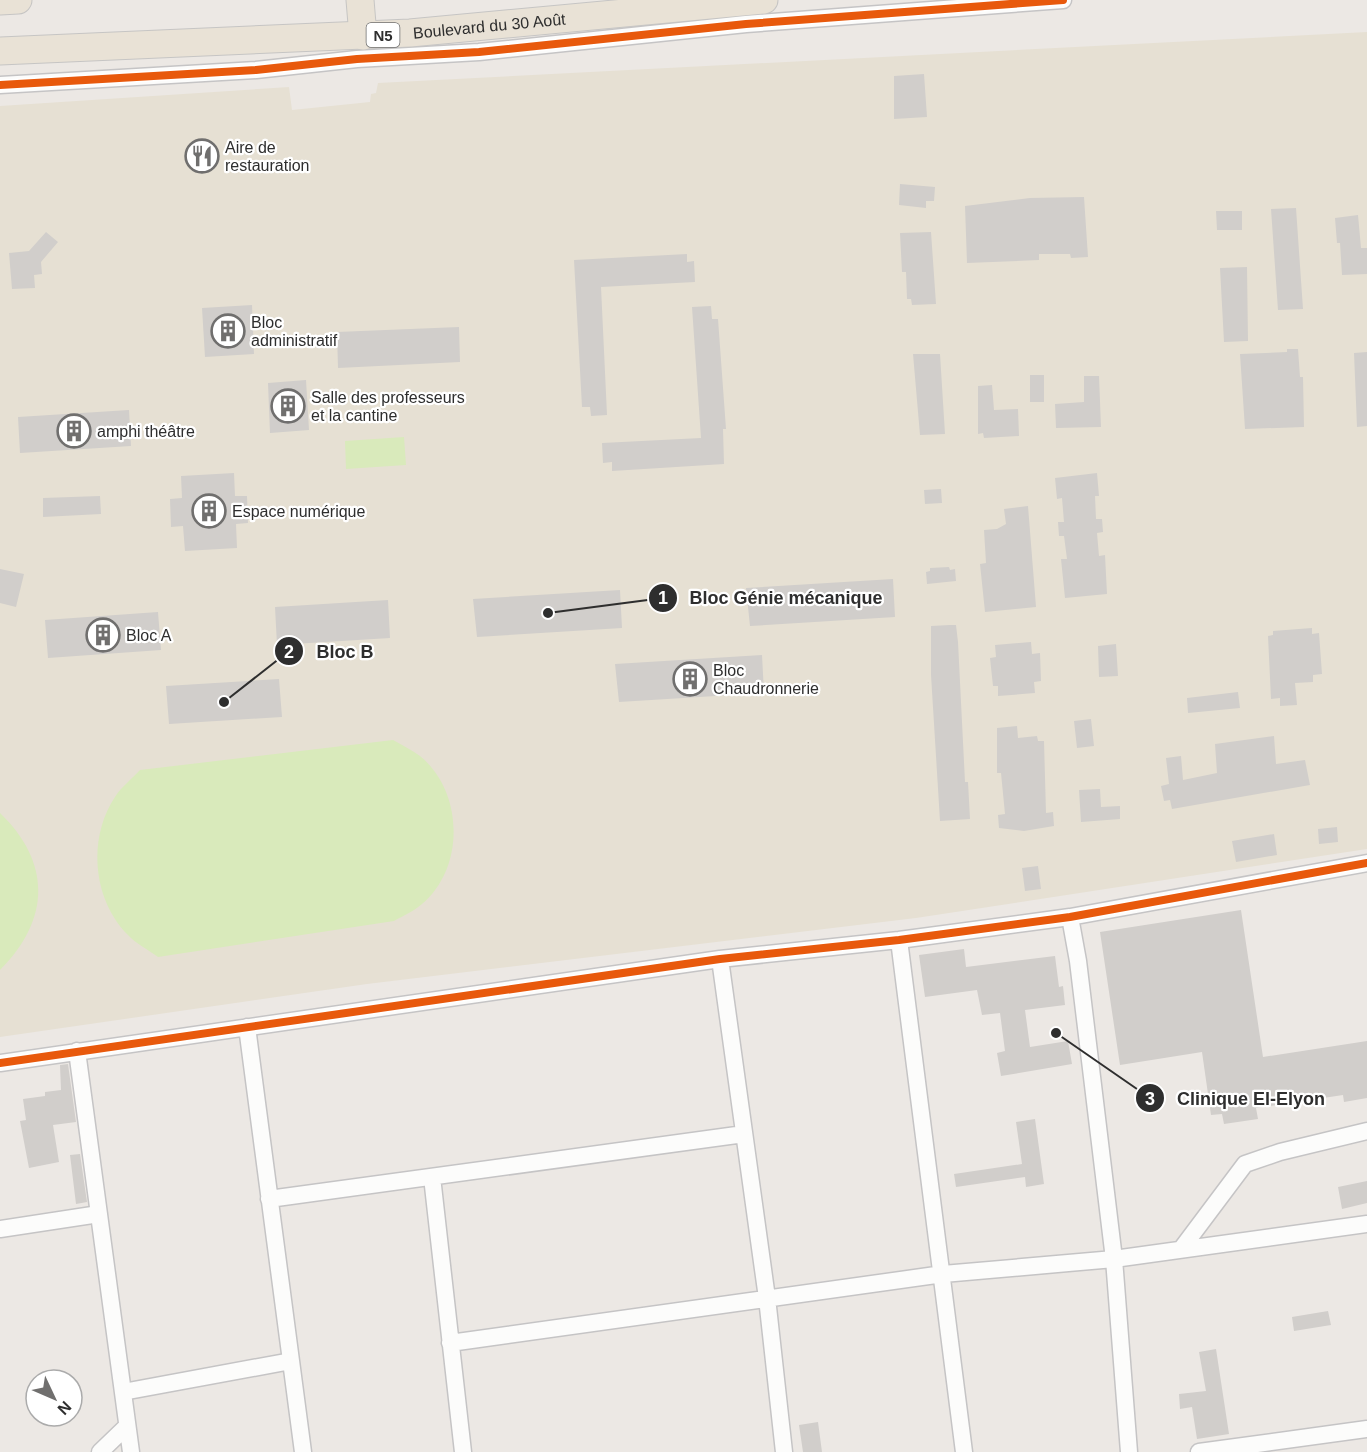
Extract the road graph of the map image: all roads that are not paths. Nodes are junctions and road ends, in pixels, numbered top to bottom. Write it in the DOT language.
graph roads {
  1 [pos="18,0"];
  2 [pos="360,0"];
  3 [pos="764,0"];
  4 [pos="1063,0"];
  5 [pos="0,1"];
  6 [pos="363,36"];
  7 [pos="0,51"];
  8 [pos="0,85"];
  9 [pos="1367,863"];
  10 [pos="1070,916"];
  11 [pos="899,940"];
  12 [pos="720,959"];
  13 [pos="247,1027"];
  14 [pos="77,1051"];
  15 [pos="0,1063"];
  16 [pos="1367,1131"];
  17 [pos="744,1134"];
  18 [pos="432,1177"];
  19 [pos="269,1199"];
  20 [pos="99,1214"];
  21 [pos="1367,1224"];
  22 [pos="0,1229"];
  23 [pos="1182,1248"];
  24 [pos="1114,1259"];
  25 [pos="943,1275"];
  26 [pos="767,1298"];
  27 [pos="450,1343"];
  28 [pos="291,1361"];
  29 [pos="123,1392"];
  30 [pos="127,1426"];
  31 [pos="1367,1429"];
  32 [pos="100,1452"];
  33 [pos="131,1452"];
  34 [pos="303,1452"];
  35 [pos="463,1452"];
  36 [pos="784,1452"];
  37 [pos="964,1452"];
  38 [pos="1130,1452"];
  39 [pos="1199,1452"];
  1 -- 5 [label="highway"];
  2 -- 6 [label="highway"];
  3 -- 6 [label="highway, Boulevard du 30 Août / N5"];
  4 -- 8 [label="street"];
  6 -- 7 [label="highway, Boulevard du 30 Août / N5"];
  9 -- 10 [label="street"];
  10 -- 11 [label="street"];
  10 -- 24 [label="street"];
  11 -- 12 [label="street"];
  11 -- 25 [label="street"];
  12 -- 13 [label="street"];
  12 -- 17 [label="street"];
  13 -- 14 [label="street"];
  13 -- 19 [label="street"];
  14 -- 15 [label="street"];
  14 -- 20 [label="street"];
  16 -- 23 [label="street"];
  17 -- 18 [label="street"];
  17 -- 26 [label="street"];
  18 -- 19 [label="street"];
  18 -- 27 [label="street"];
  19 -- 28 [label="street"];
  20 -- 22 [label="street"];
  20 -- 29 [label="street"];
  21 -- 23 [label="street"];
  23 -- 24 [label="street"];
  24 -- 25 [label="street"];
  24 -- 38 [label="street"];
  25 -- 26 [label="street"];
  25 -- 37 [label="street"];
  26 -- 27 [label="street"];
  26 -- 36 [label="street"];
  27 -- 35 [label="street"];
  28 -- 29 [label="street"];
  28 -- 34 [label="street"];
  29 -- 30 [label="street"];
  30 -- 32 [label="street"];
  30 -- 33 [label="street"];
  31 -- 39 [label="street"];
}
